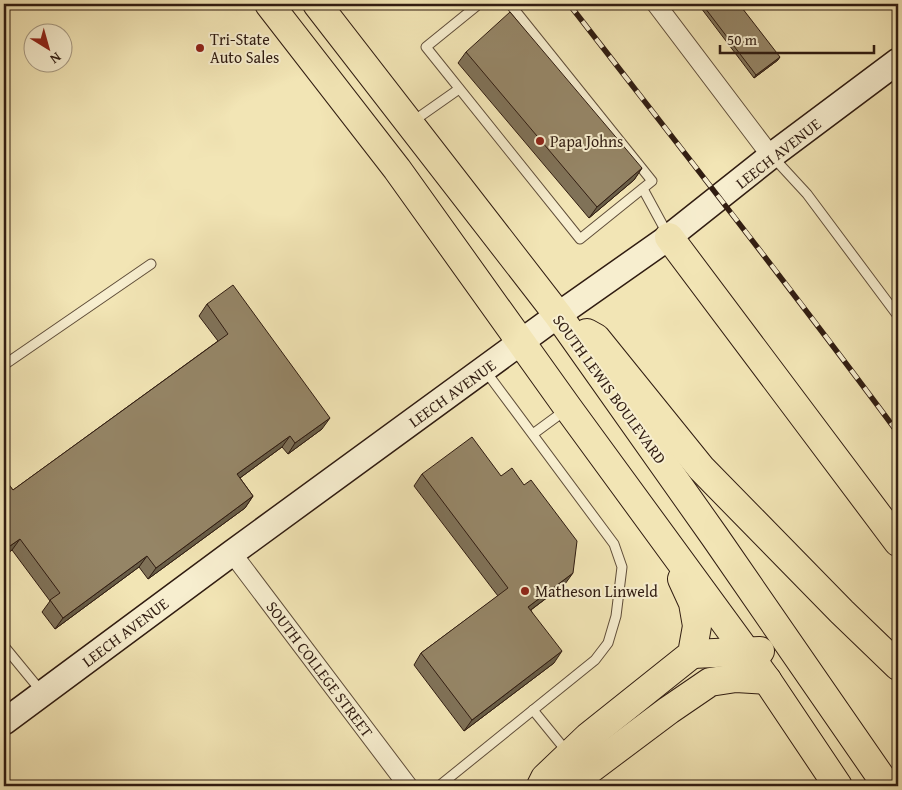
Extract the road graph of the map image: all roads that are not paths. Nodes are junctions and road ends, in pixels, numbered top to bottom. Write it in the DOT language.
graph roads {
  1 [pos="269,4"];
  2 [pos="317,4"];
  3 [pos="478,4"];
  4 [pos="510,4"];
  5 [pos="656,4"];
  6 [pos="896,68"];
  7 [pos="460,89"];
  8 [pos="410,124"];
  9 [pos="771,156"];
  10 [pos="643,189"];
  11 [pos="670,237"];
  12 [pos="151,264"];
  13 [pos="558,316"];
  14 [pos="898,316"];
  15 [pos="521,342"];
  16 [pos="4,365"];
  17 [pos="484,369"];
  18 [pos="568,408"];
  19 [pos="533,434"];
  20 [pos="663,536"];
  21 [pos="898,542"];
  22 [pos="232,552"];
  23 [pos="4,646"];
  24 [pos="791,648"];
  25 [pos="746,652"];
  26 [pos="692,654"];
  27 [pos="897,665"];
  28 [pos="767,680"];
  29 [pos="43,693"];
  30 [pos="533,710"];
  31 [pos="4,722"];
  32 [pos="569,755"];
  33 [pos="541,784"];
  34 [pos="408,786"];
  35 [pos="439,786"];
  36 [pos="573,786"];
  37 [pos="838,786"];
  38 [pos="887,786"];
  1 -- 15 [label="main road"];
  2 -- 8 [label="main road, SOUTH LEWIS BOULEVARD"];
  3 -- 7 [label="lane"];
  4 -- 10 [label="lane"];
  5 -- 9 [label="street"];
  6 -- 9 [label="street, LEECH AVENUE"];
  7 -- 8 [label="lane"];
  7 -- 10 [label="lane"];
  8 -- 13 [label="main road, SOUTH LEWIS BOULEVARD"];
  9 -- 11 [label="street, LEECH AVENUE"];
  9 -- 14 [label="lane"];
  10 -- 11 [label="lane"];
  11 -- 13 [label="street, LEECH AVENUE"];
  11 -- 21 [label="main road"];
  12 -- 16 [label="lane"];
  13 -- 15 [label="street, LEECH AVENUE"];
  13 -- 24 [label="main road, SOUTH LEWIS BOULEVARD"];
  13 -- 27 [label="main road"];
  15 -- 17 [label="street, LEECH AVENUE"];
  15 -- 18 [label="main road"];
  17 -- 19 [label="lane"];
  17 -- 22 [label="street, LEECH AVENUE"];
  18 -- 19 [label="lane"];
  18 -- 20 [label="main road"];
  19 -- 30 [label="lane"];
  20 -- 25 [label="main road"];
  20 -- 26 [label="main road"];
  22 -- 29 [label="street, LEECH AVENUE"];
  22 -- 34 [label="street, SOUTH COLLEGE STREET"];
  23 -- 29 [label="lane"];
  24 -- 25 [label="main road"];
  24 -- 38 [label="main road, SOUTH LEWIS BOULEVARD"];
  25 -- 26 [label="main road"];
  25 -- 28 [label="main road"];
  26 -- 32 [label="main road"];
  28 -- 36 [label="main road"];
  28 -- 37 [label="main road"];
  29 -- 31 [label="street, LEECH AVENUE"];
  30 -- 32 [label="lane"];
  30 -- 35 [label="lane"];
  32 -- 33 [label="main road"];
}
